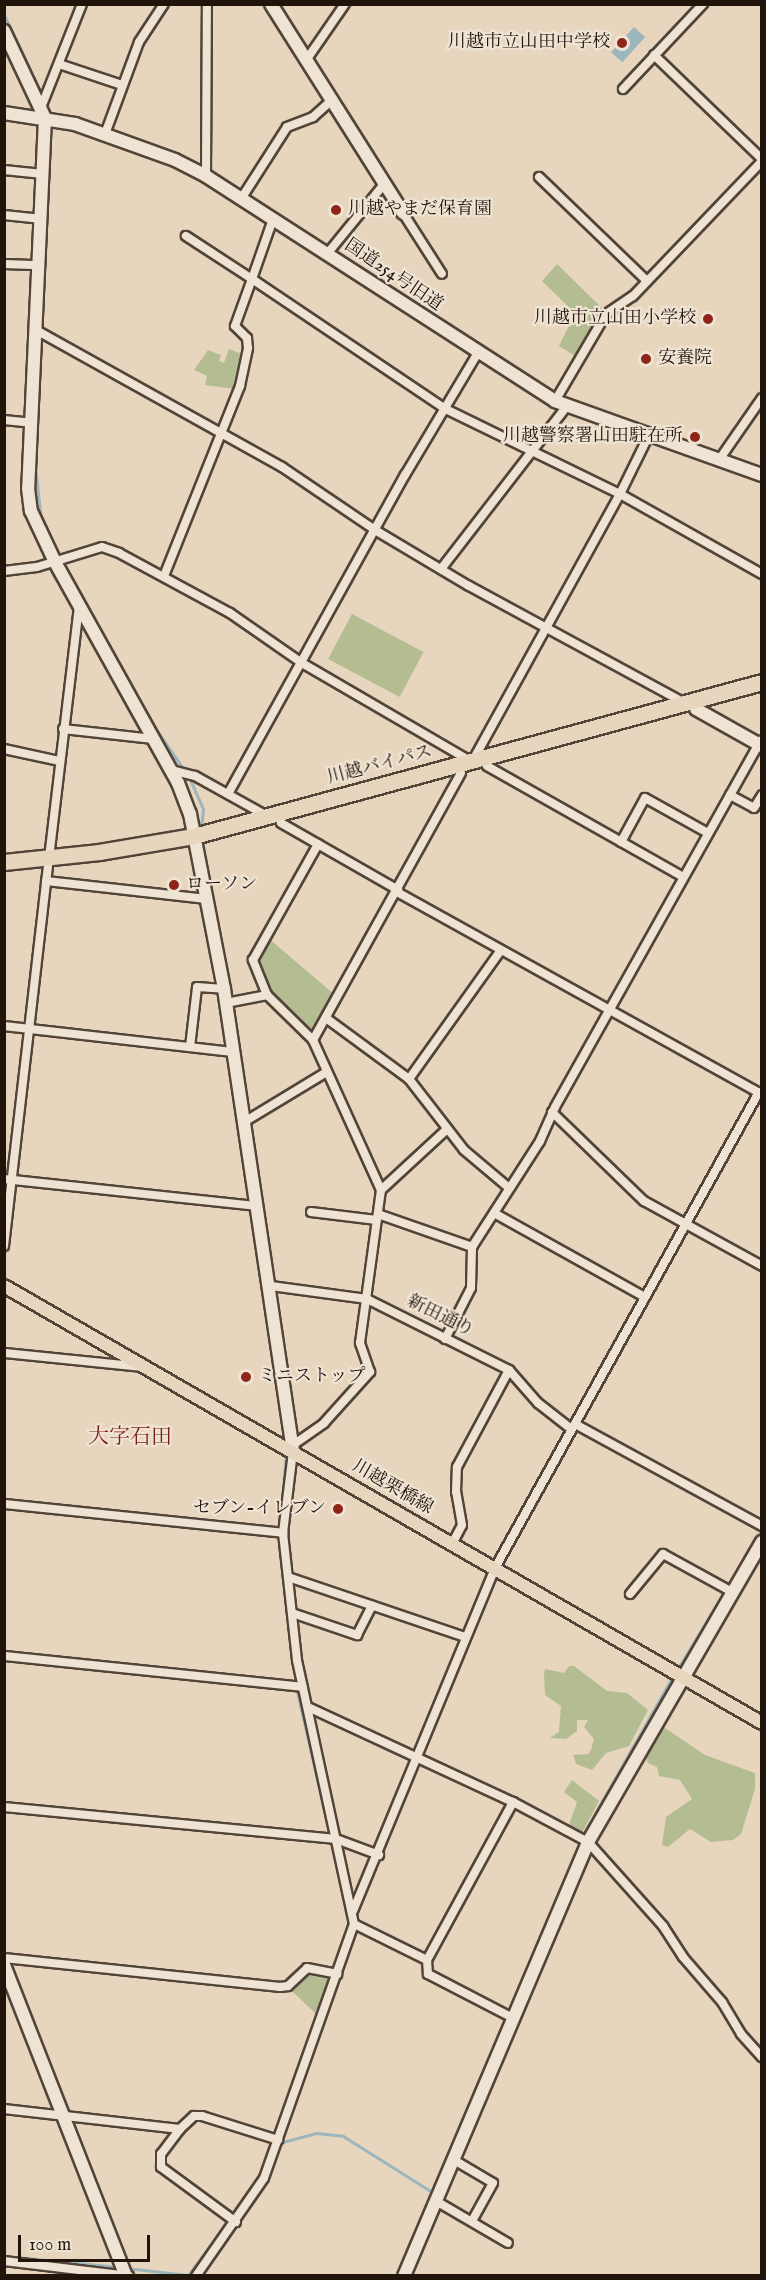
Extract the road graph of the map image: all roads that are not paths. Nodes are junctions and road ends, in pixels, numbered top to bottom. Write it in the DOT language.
graph roads {
  1 [pos="82,4"];
  2 [pos="164,4"];
  3 [pos="207,4"];
  4 [pos="271,4"];
  5 [pos="345,4"];
  6 [pos="703,4"];
  7 [pos="4,31"];
  8 [pos="654,55"];
  9 [pos="307,59"];
  10 [pos="59,64"];
  11 [pos="122,85"];
  12 [pos="622,89"];
  13 [pos="333,99"];
  14 [pos="42,105"];
  15 [pos="4,113"];
  16 [pos="45,118"];
  17 [pos="105,134"];
  18 [pos="762,160"];
  19 [pos="4,170"];
  20 [pos="43,174"];
  21 [pos="207,176"];
  22 [pos="539,177"];
  23 [pos="385,183"];
  24 [pos="241,199"];
  25 [pos="403,213"];
  26 [pos="4,215"];
  27 [pos="42,219"];
  28 [pos="273,219"];
  29 [pos="186,236"];
  30 [pos="327,254"];
  31 [pos="4,264"];
  32 [pos="40,265"];
  33 [pos="442,274"];
  34 [pos="252,279"];
  35 [pos="647,281"];
  36 [pos="36,330"];
  37 [pos="477,354"];
  38 [pos="762,399"];
  39 [pos="555,401"];
  40 [pos="567,406"];
  41 [pos="444,408"];
  42 [pos="4,420"];
  43 [pos="31,423"];
  44 [pos="220,432"];
  45 [pos="648,437"];
  46 [pos="533,452"];
  47 [pos="719,460"];
  48 [pos="762,475"];
  49 [pos="620,494"];
  50 [pos="375,530"];
  51 [pos="55,562"];
  52 [pos="441,569"];
  53 [pos="4,571"];
  54 [pos="762,574"];
  55 [pos="164,576"];
  56 [pos="79,605"];
  57 [pos="547,627"];
  58 [pos="302,663"];
  59 [pos="762,682"];
  60 [pos="762,691"];
  61 [pos="691,706"];
  62 [pos="63,729"];
  63 [pos="153,739"];
  64 [pos="761,743"];
  65 [pos="4,749"];
  66 [pos="59,761"];
  67 [pos="473,767"];
  68 [pos="171,770"];
  69 [pos="228,794"];
  70 [pos="730,795"];
  71 [pos="762,795"];
  72 [pos="275,820"];
  73 [pos="708,833"];
  74 [pos="195,840"];
  75 [pos="621,842"];
  76 [pos="318,844"];
  77 [pos="4,862"];
  78 [pos="48,868"];
  79 [pos="4,870"];
  80 [pos="683,877"];
  81 [pos="398,891"];
  82 [pos="207,899"];
  83 [pos="501,950"];
  84 [pos="224,989"];
  85 [pos="267,995"];
  86 [pos="226,1003"];
  87 [pos="609,1009"];
  88 [pos="326,1018"];
  89 [pos="4,1026"];
  90 [pos="29,1029"];
  91 [pos="313,1041"];
  92 [pos="190,1047"];
  93 [pos="233,1052"];
  94 [pos="325,1073"];
  95 [pos="409,1079"];
  96 [pos="761,1093"];
  97 [pos="552,1112"];
  98 [pos="244,1122"];
  99 [pos="447,1129"];
  100 [pos="8,1179"];
  101 [pos="508,1187"];
  102 [pos="381,1190"];
  103 [pos="256,1206"];
  104 [pos="311,1212"];
  105 [pos="494,1213"];
  106 [pos="377,1217"];
  107 [pos="685,1224"];
  108 [pos="4,1246"];
  109 [pos="472,1247"];
  110 [pos="762,1266"];
  111 [pos="4,1286"];
  112 [pos="271,1286"];
  113 [pos="645,1297"];
  114 [pos="367,1299"];
  115 [pos="445,1339"];
  116 [pos="4,1353"];
  117 [pos="145,1367"];
  118 [pos="509,1370"];
  119 [pos="572,1426"];
  120 [pos="293,1448"];
  121 [pos="4,1504"];
  122 [pos="762,1526"];
  123 [pos="283,1533"];
  124 [pos="762,1542"];
  125 [pos="452,1544"];
  126 [pos="495,1568"];
  127 [pos="288,1577"];
  128 [pos="732,1592"];
  129 [pos="630,1594"];
  130 [pos="372,1606"];
  131 [pos="292,1613"];
  132 [pos="465,1637"];
  133 [pos="4,1656"];
  134 [pos="681,1676"];
  135 [pos="302,1687"];
  136 [pos="308,1707"];
  137 [pos="762,1723"];
  138 [pos="415,1758"];
  139 [pos="513,1802"];
  140 [pos="4,1808"];
  141 [pos="336,1839"];
  142 [pos="588,1842"];
  143 [pos="379,1855"];
  144 [pos="353,1911"];
  145 [pos="354,1924"];
  146 [pos="4,1958"];
  147 [pos="427,1960"];
  148 [pos="4,1965"];
  149 [pos="338,1974"];
  150 [pos="513,2018"];
  151 [pos="761,2054"];
  152 [pos="4,2109"];
  153 [pos="64,2117"];
  154 [pos="180,2129"];
  155 [pos="278,2140"];
  156 [pos="454,2160"];
  157 [pos="436,2201"];
  158 [pos="472,2220"];
  159 [pos="236,2222"];
  160 [pos="508,2243"];
  161 [pos="4,2261"];
  162 [pos="127,2275"];
  163 [pos="196,2276"];
  164 [pos="404,2276"];
  1 -- 10 [label="street"];
  2 -- 11 [label="street"];
  3 -- 21 [label="street"];
  4 -- 9 [label="street"];
  5 -- 9 [label="street"];
  6 -- 8 [label="street"];
  7 -- 14 [label="street"];
  8 -- 12 [label="street"];
  8 -- 18 [label="street"];
  9 -- 13 [label="street"];
  10 -- 11 [label="street"];
  10 -- 14 [label="street"];
  11 -- 17 [label="street"];
  13 -- 23 [label="street"];
  13 -- 24 [label="street"];
  14 -- 16 [label="street"];
  15 -- 16 [label="street, 国道254号旧道"];
  16 -- 17 [label="street, 国道254号旧道"];
  16 -- 20 [label="street"];
  17 -- 21 [label="street, 国道254号旧道"];
  18 -- 35 [label="street"];
  19 -- 20 [label="street"];
  20 -- 27 [label="street"];
  21 -- 24 [label="street, 国道254号旧道"];
  22 -- 35 [label="street"];
  23 -- 25 [label="street"];
  23 -- 30 [label="street"];
  24 -- 28 [label="street, 国道254号旧道"];
  25 -- 33 [label="street"];
  26 -- 27 [label="street"];
  27 -- 32 [label="street"];
  28 -- 30 [label="street, 国道254号旧道"];
  28 -- 34 [label="street"];
  29 -- 34 [label="street"];
  30 -- 37 [label="street, 国道254号旧道"];
  31 -- 32 [label="street"];
  32 -- 36 [label="street"];
  34 -- 41 [label="street"];
  34 -- 44 [label="street"];
  35 -- 39 [label="street"];
  36 -- 43 [label="street"];
  36 -- 44 [label="street"];
  37 -- 39 [label="street, 国道254号旧道"];
  37 -- 41 [label="street"];
  38 -- 47 [label="street"];
  39 -- 40 [label="street, 国道254号旧道"];
  40 -- 45 [label="street, 国道254号旧道"];
  40 -- 46 [label="street"];
  41 -- 46 [label="street"];
  41 -- 50 [label="street"];
  42 -- 43 [label="street"];
  43 -- 51 [label="street"];
  44 -- 50 [label="street"];
  44 -- 55 [label="street"];
  45 -- 47 [label="street, 国道254号旧道"];
  45 -- 49 [label="street"];
  46 -- 49 [label="street"];
  46 -- 52 [label="street"];
  47 -- 48 [label="street, 国道254号旧道"];
  49 -- 54 [label="street"];
  49 -- 57 [label="street"];
  50 -- 52 [label="street"];
  50 -- 58 [label="street"];
  51 -- 53 [label="street"];
  51 -- 55 [label="street"];
  51 -- 56 [label="street"];
  52 -- 57 [label="street"];
  55 -- 58 [label="street"];
  56 -- 62 [label="street"];
  56 -- 63 [label="street"];
  57 -- 61 [label="street"];
  57 -- 67 [label="street"];
  58 -- 67 [label="street"];
  58 -- 69 [label="street"];
  59 -- 61 [label="highway, 川越バイパス"];
  60 -- 61 [label="highway, 川越バイパス"];
  61 -- 64 [label="street"];
  61 -- 67 [label="highway, 川越バイパス"];
  62 -- 63 [label="street"];
  62 -- 66 [label="street"];
  63 -- 68 [label="street"];
  64 -- 70 [label="street"];
  65 -- 66 [label="street"];
  66 -- 78 [label="street"];
  67 -- 72 [label="highway, 川越バイパス"];
  67 -- 75 [label="street"];
  67 -- 81 [label="street"];
  68 -- 69 [label="street"];
  68 -- 74 [label="street"];
  69 -- 72 [label="street"];
  70 -- 71 [label="street"];
  70 -- 73 [label="street"];
  72 -- 74 [label="highway, 川越バイパス"];
  72 -- 76 [label="street"];
  73 -- 75 [label="street"];
  73 -- 80 [label="street"];
  74 -- 78 [label="highway, 川越バイパス"];
  74 -- 82 [label="street"];
  75 -- 80 [label="street"];
  76 -- 81 [label="street"];
  76 -- 85 [label="street"];
  77 -- 78 [label="highway, 川越バイパス"];
  78 -- 79 [label="highway, 川越バイパス"];
  78 -- 82 [label="street"];
  78 -- 90 [label="street"];
  80 -- 87 [label="street"];
  81 -- 83 [label="street"];
  81 -- 88 [label="street"];
  82 -- 84 [label="street"];
  83 -- 87 [label="street"];
  83 -- 95 [label="street"];
  84 -- 86 [label="street"];
  84 -- 92 [label="street"];
  85 -- 86 [label="street"];
  85 -- 91 [label="street"];
  86 -- 93 [label="street"];
  87 -- 96 [label="street"];
  87 -- 97 [label="street"];
  88 -- 91 [label="street"];
  88 -- 95 [label="street"];
  89 -- 90 [label="street"];
  90 -- 92 [label="street"];
  90 -- 100 [label="street"];
  91 -- 94 [label="street"];
  92 -- 93 [label="street"];
  93 -- 98 [label="street"];
  94 -- 98 [label="street"];
  94 -- 102 [label="street"];
  95 -- 99 [label="street"];
  96 -- 107 [label="street"];
  97 -- 101 [label="street"];
  97 -- 107 [label="street"];
  98 -- 103 [label="street"];
  99 -- 101 [label="street"];
  99 -- 102 [label="street"];
  100 -- 103 [label="street"];
  100 -- 108 [label="street"];
  101 -- 105 [label="street"];
  102 -- 106 [label="street"];
  103 -- 112 [label="street"];
  104 -- 106 [label="street"];
  105 -- 109 [label="street"];
  105 -- 113 [label="street"];
  106 -- 109 [label="street"];
  106 -- 114 [label="street"];
  107 -- 110 [label="street"];
  107 -- 113 [label="street"];
  109 -- 115 [label="street"];
  111 -- 117 [label="main road, 川越栗橋線"];
  112 -- 114 [label="street, 新田通り"];
  112 -- 120 [label="street"];
  113 -- 119 [label="street"];
  114 -- 115 [label="street, 新田通り"];
  114 -- 120 [label="street"];
  115 -- 118 [label="street, 新田通り"];
  116 -- 117 [label="street"];
  117 -- 120 [label="main road, 川越栗橋線"];
  118 -- 119 [label="street, 新田通り"];
  118 -- 125 [label="street"];
  119 -- 122 [label="street, 新田通り"];
  119 -- 126 [label="street"];
  120 -- 123 [label="street"];
  120 -- 125 [label="main road, 川越栗橋線"];
  121 -- 123 [label="street"];
  123 -- 127 [label="street"];
  124 -- 128 [label="street"];
  125 -- 126 [label="main road, 川越栗橋線"];
  126 -- 132 [label="street"];
  126 -- 134 [label="main road, 川越栗橋線"];
  127 -- 130 [label="street"];
  127 -- 131 [label="street"];
  128 -- 129 [label="street"];
  128 -- 134 [label="street"];
  130 -- 131 [label="street"];
  130 -- 132 [label="street"];
  131 -- 135 [label="street"];
  132 -- 138 [label="street"];
  133 -- 135 [label="street"];
  134 -- 137 [label="main road, 川越栗橋線"];
  134 -- 142 [label="street"];
  135 -- 136 [label="street"];
  136 -- 138 [label="street"];
  136 -- 141 [label="street"];
  138 -- 139 [label="street"];
  138 -- 143 [label="street"];
  139 -- 142 [label="street"];
  139 -- 147 [label="street"];
  140 -- 141 [label="street"];
  141 -- 143 [label="street"];
  141 -- 144 [label="street"];
  142 -- 150 [label="street"];
  142 -- 151 [label="street"];
  143 -- 144 [label="street"];
  144 -- 145 [label="street"];
  145 -- 147 [label="street"];
  145 -- 149 [label="street"];
  146 -- 149 [label="street"];
  147 -- 150 [label="street"];
  148 -- 153 [label="street"];
  149 -- 155 [label="street"];
  150 -- 156 [label="street"];
  152 -- 153 [label="street"];
  153 -- 154 [label="street"];
  153 -- 162 [label="street"];
  154 -- 155 [label="street"];
  154 -- 159 [label="street"];
  155 -- 159 [label="street"];
  156 -- 157 [label="street"];
  156 -- 158 [label="street"];
  157 -- 158 [label="street"];
  157 -- 164 [label="street"];
  158 -- 160 [label="street"];
  159 -- 163 [label="street"];
  161 -- 162 [label="street"];
}
